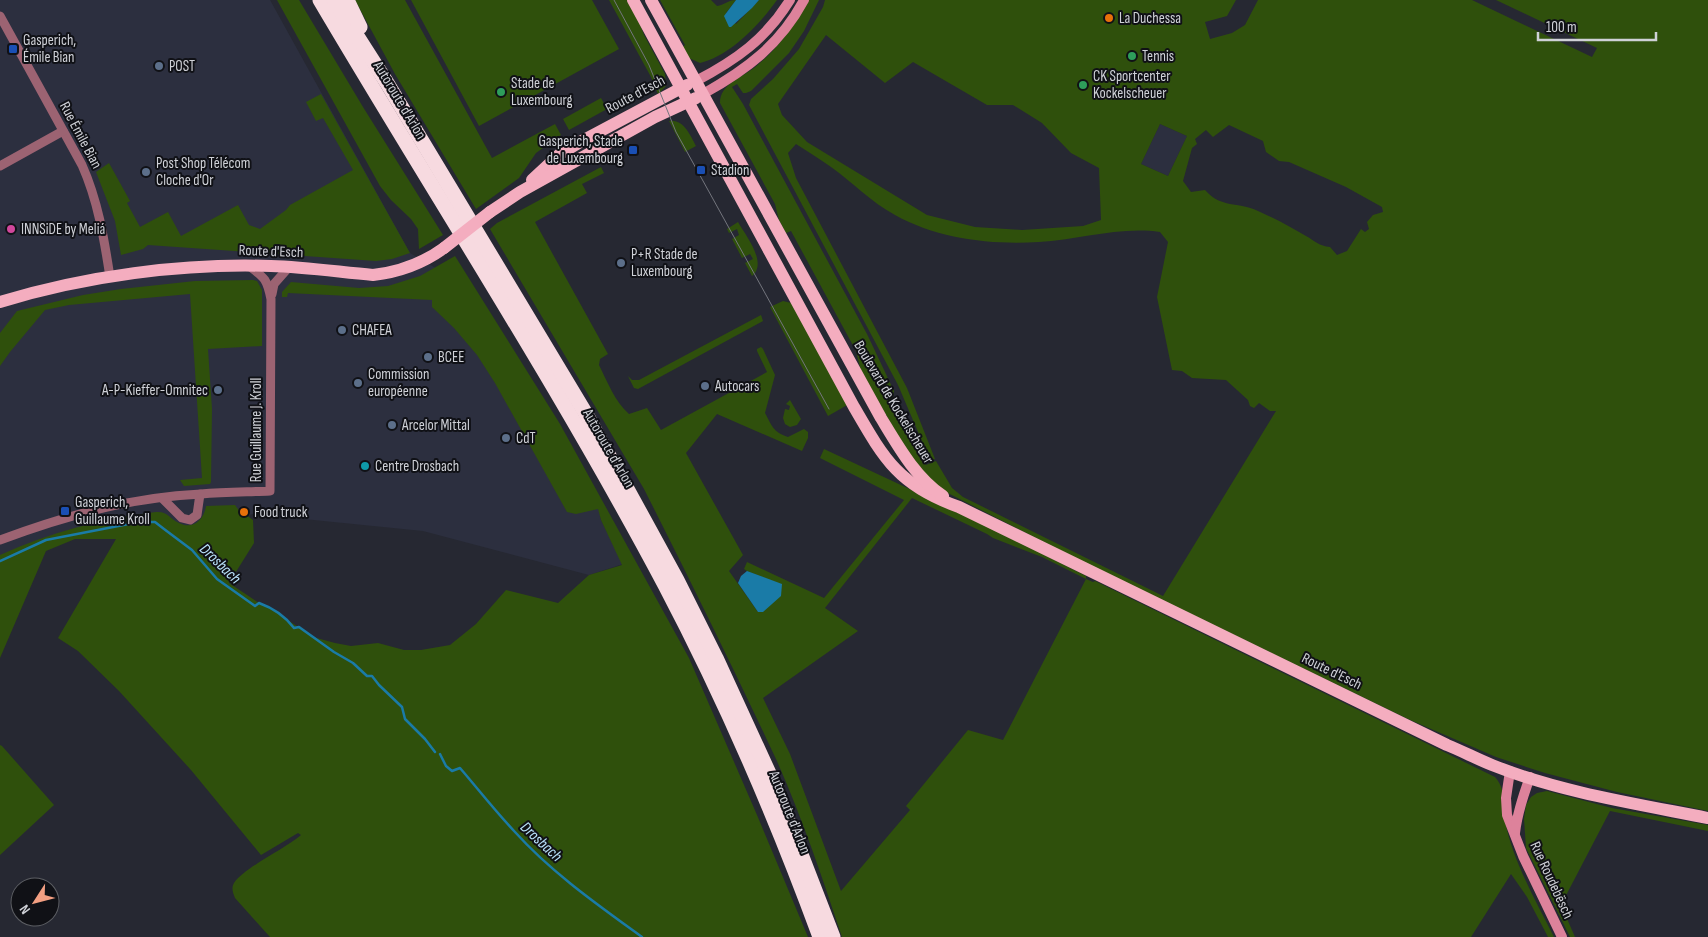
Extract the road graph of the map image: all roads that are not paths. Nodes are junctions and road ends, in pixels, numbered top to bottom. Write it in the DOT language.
graph roads {
  1 [pos="320,0"];
  2 [pos="334,0"];
  3 [pos="347,0"];
  4 [pos="633,0"];
  5 [pos="651,0"];
  6 [pos="790,0"];
  7 [pos="804,0"];
  8 [pos="0,16"];
  9 [pos="696,81"];
  10 [pos="387,83"];
  11 [pos="681,88"];
  12 [pos="703,94"];
  13 [pos="689,102"];
  14 [pos="64,131"];
  15 [pos="0,166"];
  16 [pos="520,192"];
  17 [pos="249,266"];
  18 [pos="289,267"];
  19 [pos="110,277"];
  20 [pos="271,299"];
  21 [pos="0,302"];
  22 [pos="200,494"];
  23 [pos="162,498"];
  24 [pos="959,507"];
  25 [pos="0,540"];
  26 [pos="1510,771"];
  27 [pos="1530,777"];
  28 [pos="1708,818"];
  29 [pos="1515,836"];
  30 [pos="820,937"];
  31 [pos="833,937"];
  32 [pos="1562,937"];
  1 -- 30 [label="highway, Autoroute d'Arlon"];
  2 -- 10 [label="highway, Autoroute d'Arlon"];
  3 -- 10 [label="highway"];
  4 -- 11 [label="main road, Boulevard de Kockelscheuer"];
  5 -- 9 [label="main road, Boulevard de Kockelscheuer"];
  6 -- 9 [label="main road"];
  7 -- 12 [label="main road"];
  8 -- 14 [label="street, Rue Émile Bian"];
  9 -- 11 [label="main road, Route d'Esch"];
  9 -- 12 [label="main road, Boulevard de Kockelscheuer"];
  10 -- 31 [label="highway, Autoroute d'Arlon"];
  11 -- 13 [label="main road, Boulevard de Kockelscheuer"];
  11 -- 16 [label="main road, Route d'Esch"];
  12 -- 13 [label="main road, Route d'Esch"];
  12 -- 24 [label="main road, Boulevard de Kockelscheuer"];
  13 -- 16 [label="main road, Route d'Esch"];
  13 -- 24 [label="main road, Boulevard de Kockelscheuer"];
  14 -- 15 [label="street"];
  14 -- 19 [label="street, Rue Émile Bian"];
  16 -- 18 [label="main road, Route d'Esch, bridge"];
  17 -- 18 [label="main road, Route d'Esch"];
  17 -- 19 [label="main road, Route d'Esch"];
  17 -- 20 [label="street, Rue Guillaume J. Kroll"];
  18 -- 20 [label="street, Rue Guillaume J. Kroll"];
  19 -- 21 [label="main road, Route d'Esch"];
  20 -- 22 [label="street, Rue Guillaume J. Kroll"];
  22 -- 23 [label="street, Rue Guillaume J. Kroll"];
  22 -- 23 [label="street"];
  23 -- 25 [label="street, Rue Guillaume J. Kroll"];
  24 -- 26 [label="main road, Route d'Esch"];
  26 -- 27 [label="main road, Route d'Esch"];
  26 -- 29 [label="main road, Rue Roudebësch"];
  27 -- 28 [label="main road, Route d'Esch"];
  27 -- 29 [label="main road, Rue Roudebësch"];
  29 -- 32 [label="main road, Rue Roudebësch"];
}
